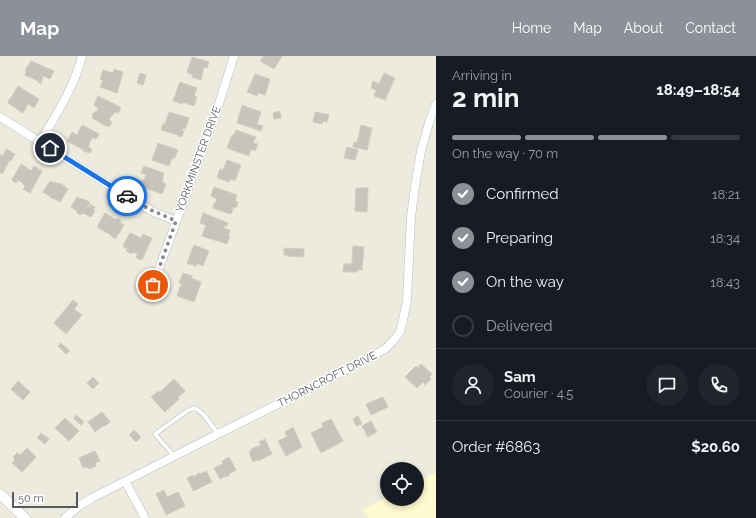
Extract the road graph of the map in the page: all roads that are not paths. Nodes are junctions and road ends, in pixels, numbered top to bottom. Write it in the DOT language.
graph roads {
  1 [pos="82,56"];
  2 [pos="234,56"];
  3 [pos="436,104"];
  4 [pos="0,117"];
  5 [pos="40,142"];
  6 [pos="176,221"];
  7 [pos="153,285"];
  8 [pos="218,434"];
  9 [pos="174,456"];
  10 [pos="125,481"];
  11 [pos="0,494"];
  12 [pos="26,518"];
  13 [pos="65,518"];
  14 [pos="145,518"];
  1 -- 5 [label="street"];
  2 -- 6 [label="street, YORKMINSTER DRIVE"];
  3 -- 8 [label="street, THORNCROFT DRIVE"];
  4 -- 5 [label="street"];
  5 -- 6 [label="street"];
  6 -- 7 [label="street, YORKMINSTER DRIVE"];
  8 -- 9 [label="street, THORNCROFT DRIVE"];
  8 -- 9 [label="lane"];
  9 -- 10 [label="street, THORNCROFT DRIVE"];
  10 -- 13 [label="street, THORNCROFT DRIVE"];
  10 -- 14 [label="street"];
  11 -- 12 [label="street"];
}
